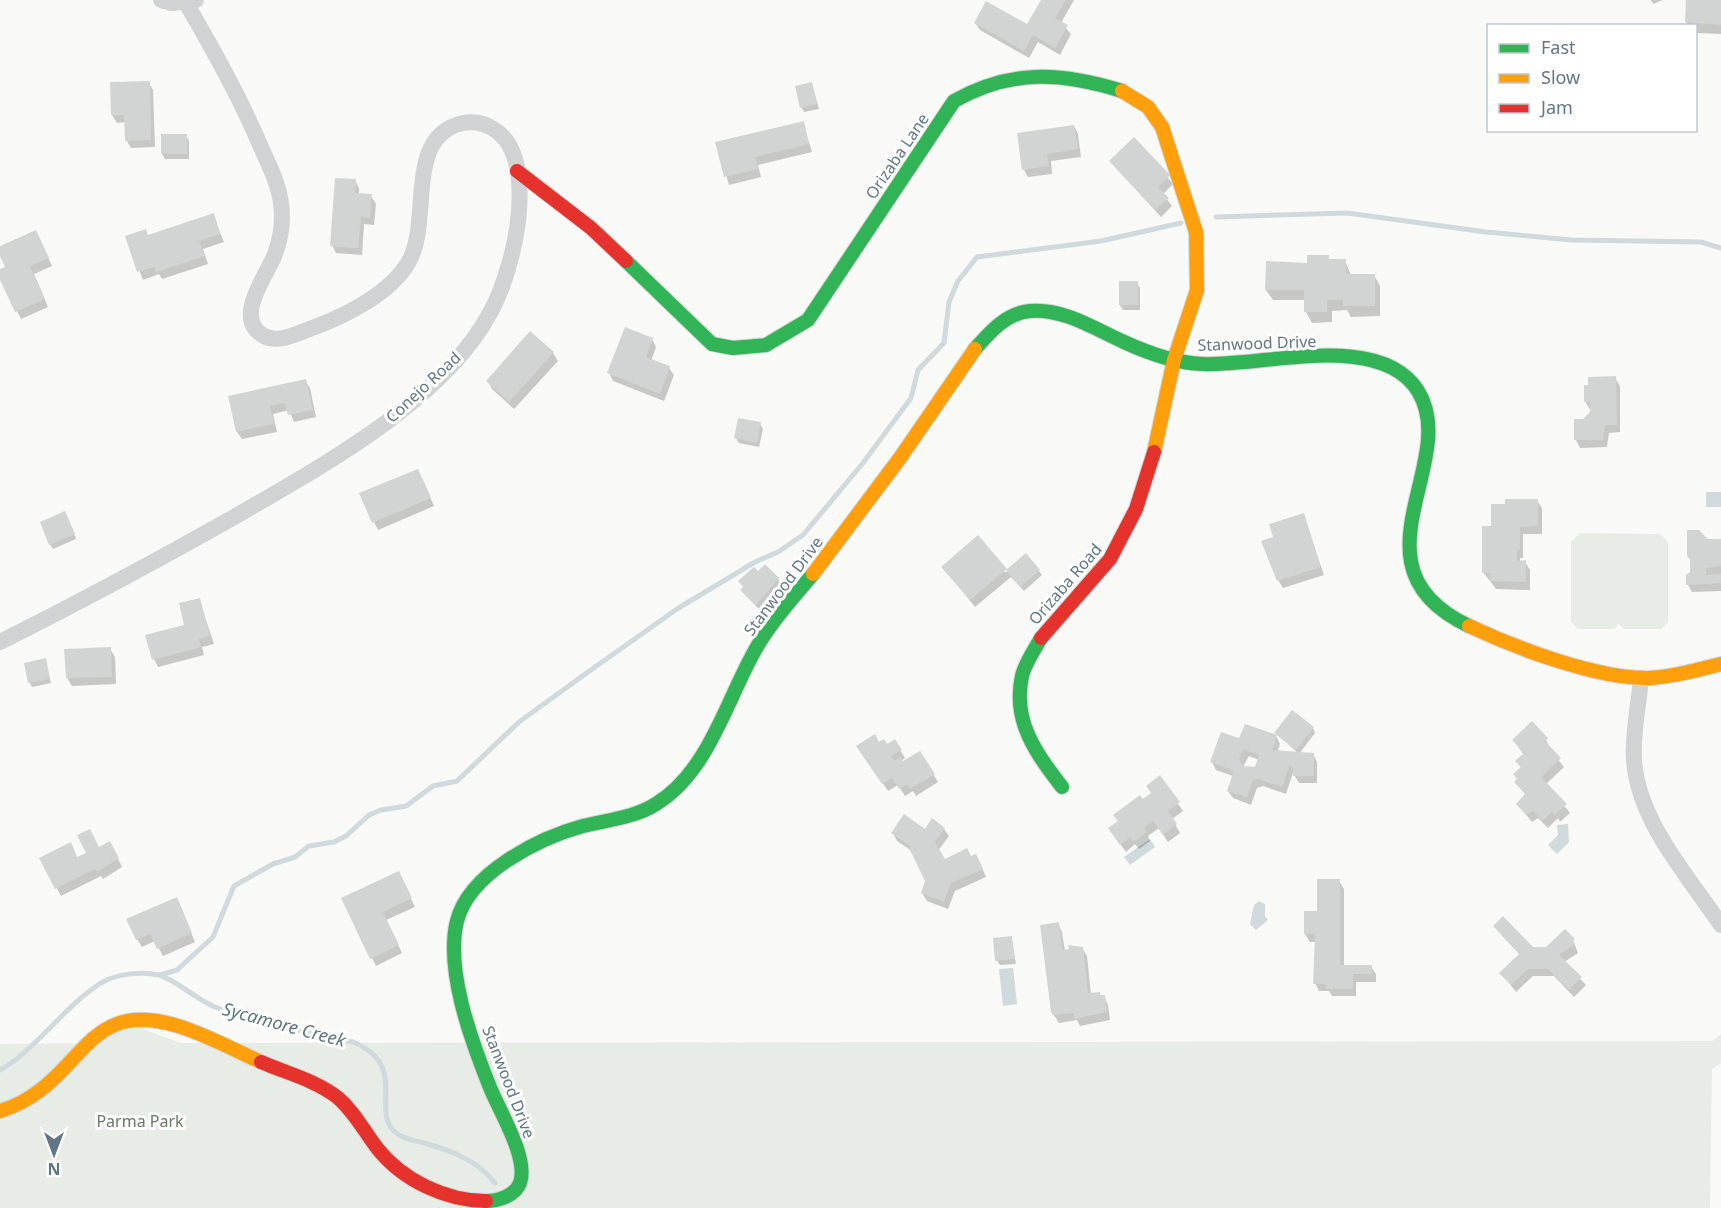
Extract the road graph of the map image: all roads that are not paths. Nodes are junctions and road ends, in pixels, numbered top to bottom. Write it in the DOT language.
graph roads {
  1 [pos="161,0"];
  2 [pos="191,1"];
  3 [pos="517,171"];
  4 [pos="1174,360"];
  5 [pos="0,642"];
  6 [pos="1721,664"];
  7 [pos="1641,678"];
  8 [pos="1062,787"];
  9 [pos="1721,925"];
  10 [pos="0,1111"];
  1 -- 2 [label="street"];
  2 -- 3 [label="street, Conejo Road"];
  3 -- 4 [label="main road, Orizaba Lane"];
  3 -- 5 [label="street, Conejo Road"];
  4 -- 7 [label="main road, Stanwood Drive"];
  4 -- 8 [label="main road, Orizaba Road"];
  4 -- 10 [label="main road, Stanwood Drive"];
  6 -- 7 [label="main road, Stanwood Drive"];
  7 -- 9 [label="street"];
}
